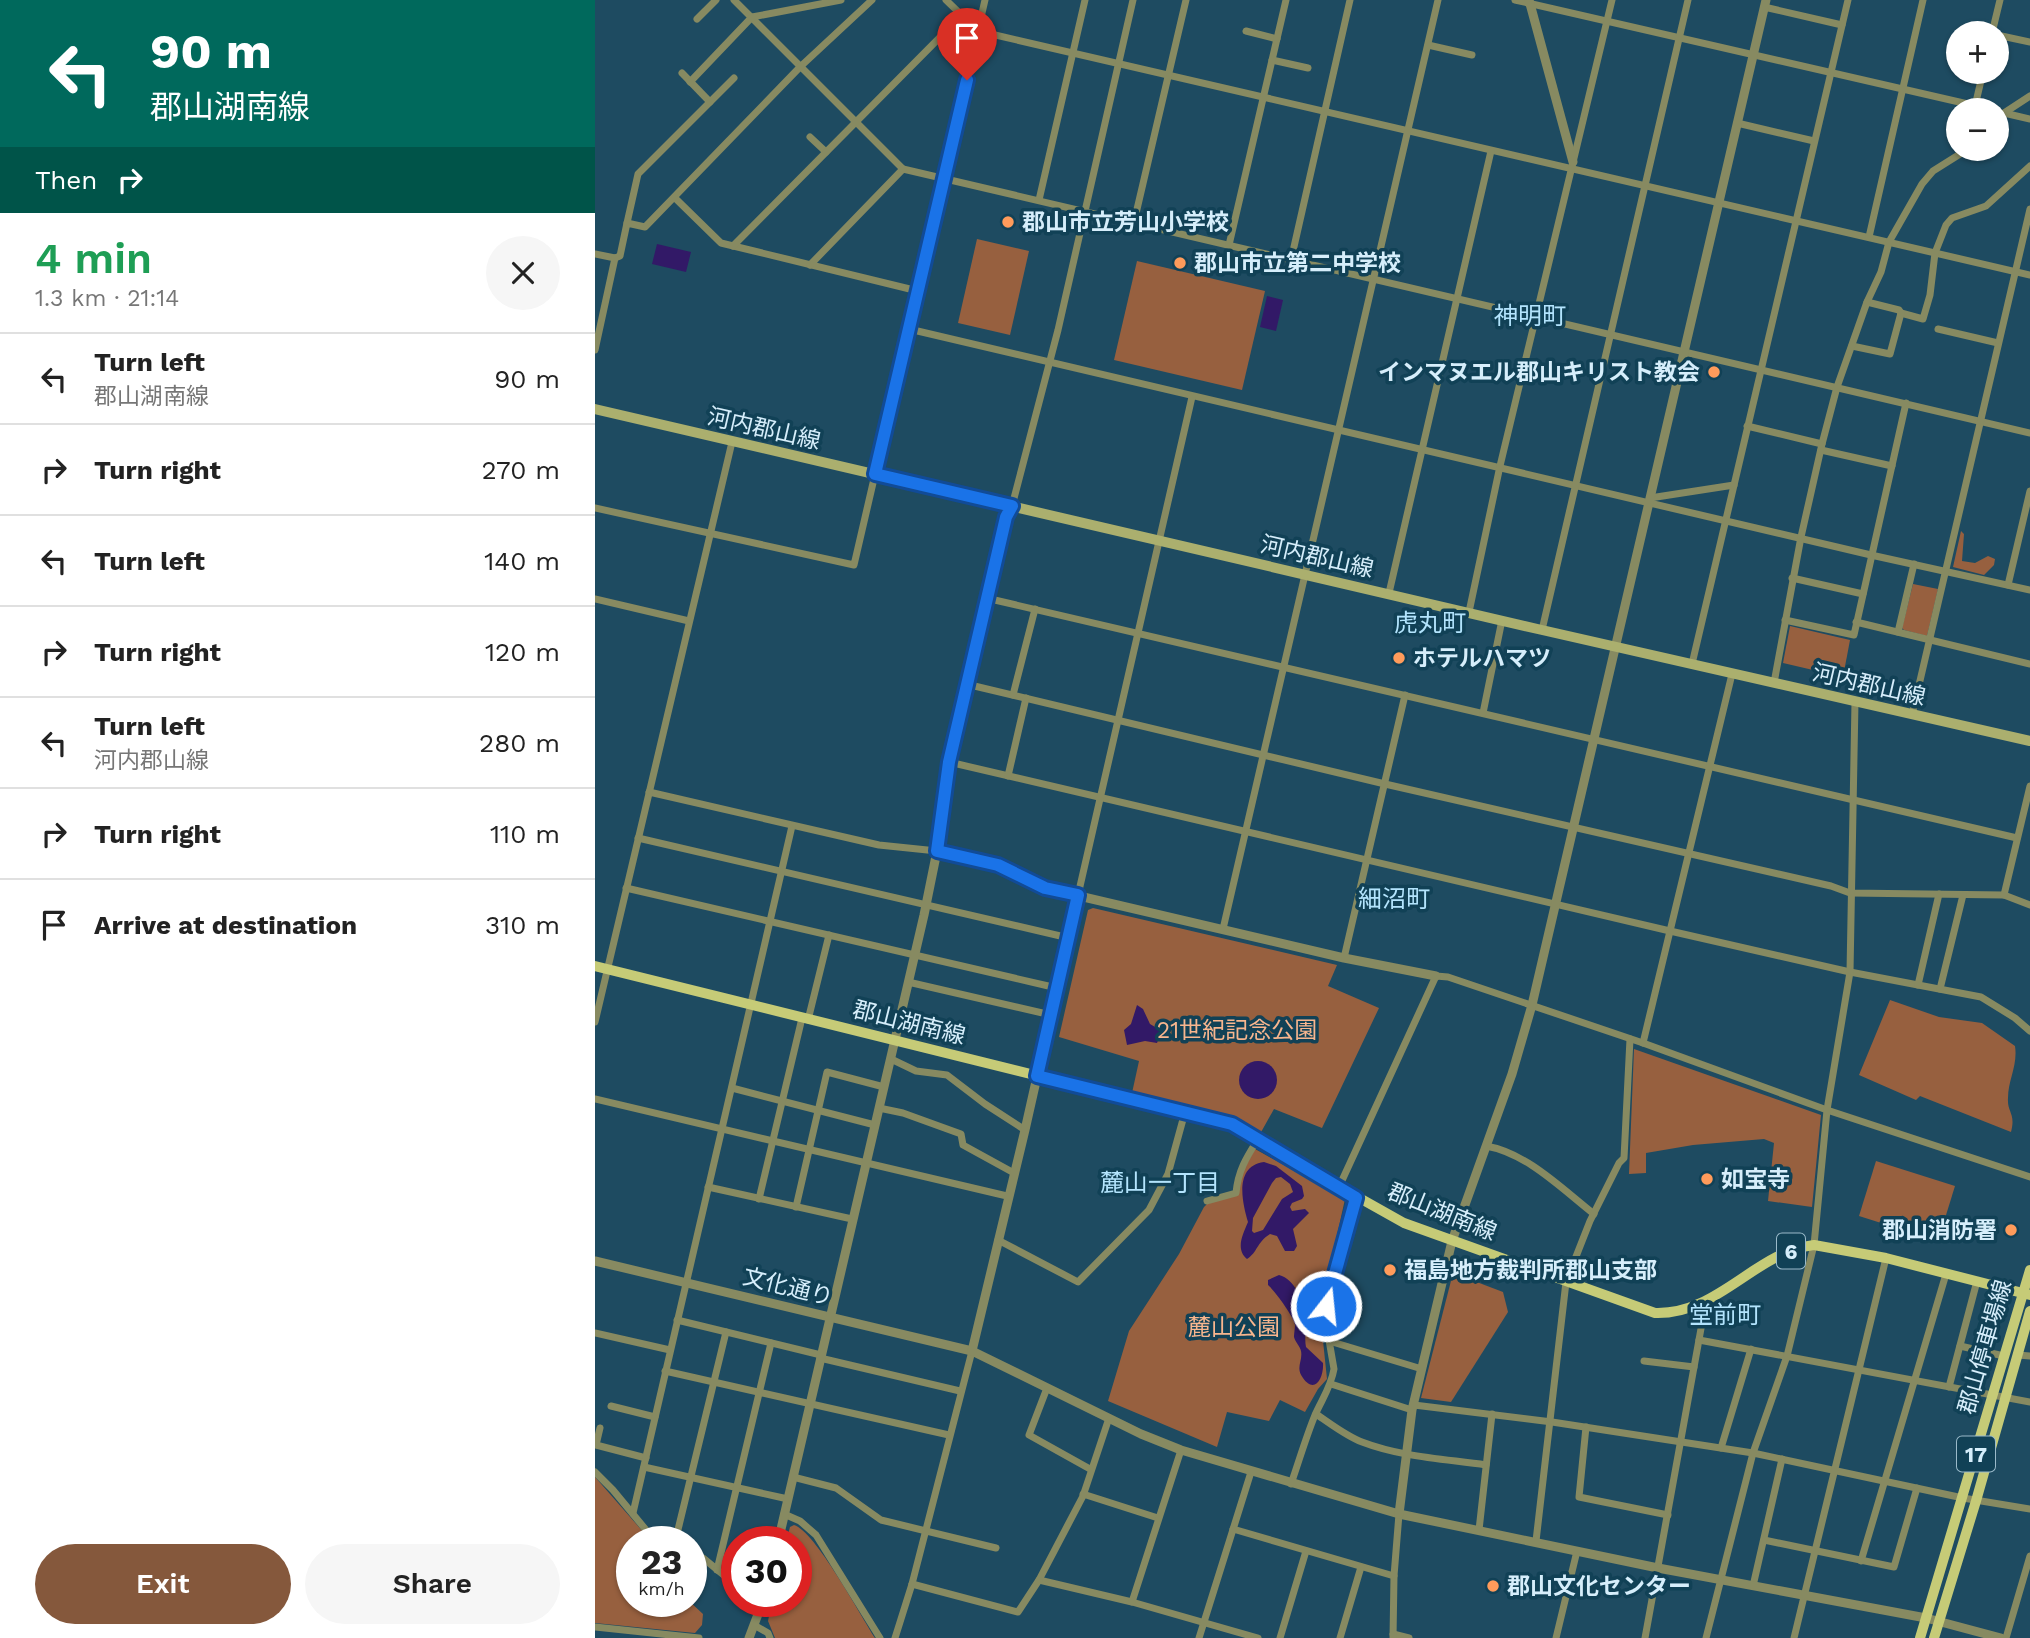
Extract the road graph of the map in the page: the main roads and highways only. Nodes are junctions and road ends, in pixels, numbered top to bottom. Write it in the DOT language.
graph roads {
  1 [pos="595,410"];
  2 [pos="2030,741"];
  3 [pos="595,966"];
  4 [pos="2030,1270"];
  5 [pos="2026,1294"];
  6 [pos="2030,1311"];
  7 [pos="1920,1638"];
  8 [pos="1934,1638"];
  1 -- 2 [label="main road, 河内郡山線"];
  3 -- 5 [label="main road, 郡山湖南線 / 6"];
  4 -- 5 [label="main road, 郡山停車場線 / 17"];
  5 -- 7 [label="main road, 郡山停車場線 / 17"];
  6 -- 8 [label="main road, 郡山停車場線 / 17"];
}
